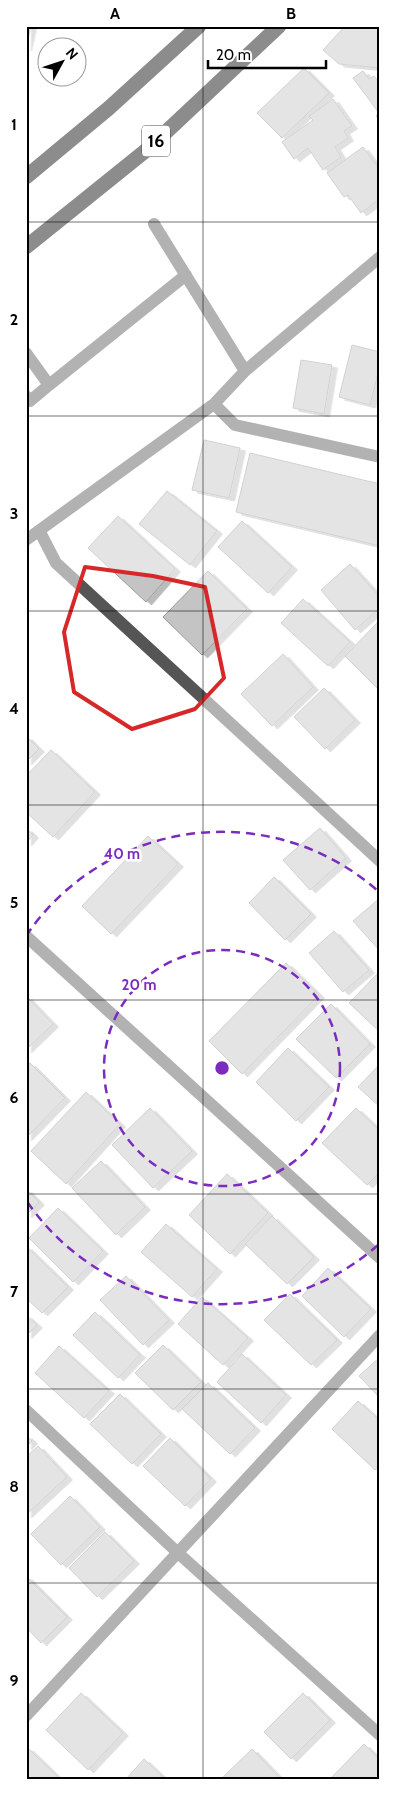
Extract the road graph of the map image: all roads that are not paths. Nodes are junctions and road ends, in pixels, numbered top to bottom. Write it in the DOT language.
graph roads {
  1 [pos="199,26"];
  2 [pos="279,26"];
  3 [pos="26,177"];
  4 [pos="154,224"];
  5 [pos="26,247"];
  6 [pos="380,257"];
  7 [pos="186,275"];
  8 [pos="26,353"];
  9 [pos="245,371"];
  10 [pos="49,385"];
  11 [pos="26,396"];
  12 [pos="214,404"];
  13 [pos="380,457"];
  14 [pos="40,532"];
  15 [pos="26,540"];
  16 [pos="380,861"];
  17 [pos="26,936"];
  18 [pos="380,1258"];
  19 [pos="380,1335"];
  20 [pos="26,1410"];
  21 [pos="177,1552"];
  22 [pos="26,1716"];
  23 [pos="380,1735"];
  1 -- 3 [label="highway"];
  2 -- 5 [label="highway, 16"];
  4 -- 7 [label="street"];
  6 -- 9 [label="street"];
  7 -- 9 [label="street"];
  7 -- 10 [label="street"];
  8 -- 10 [label="street"];
  9 -- 12 [label="street"];
  10 -- 11 [label="street"];
  12 -- 13 [label="street"];
  12 -- 14 [label="street"];
  14 -- 15 [label="street"];
  14 -- 16 [label="street"];
  17 -- 18 [label="street"];
  19 -- 21 [label="street"];
  20 -- 21 [label="street"];
  21 -- 22 [label="street"];
  21 -- 23 [label="street"];
}
